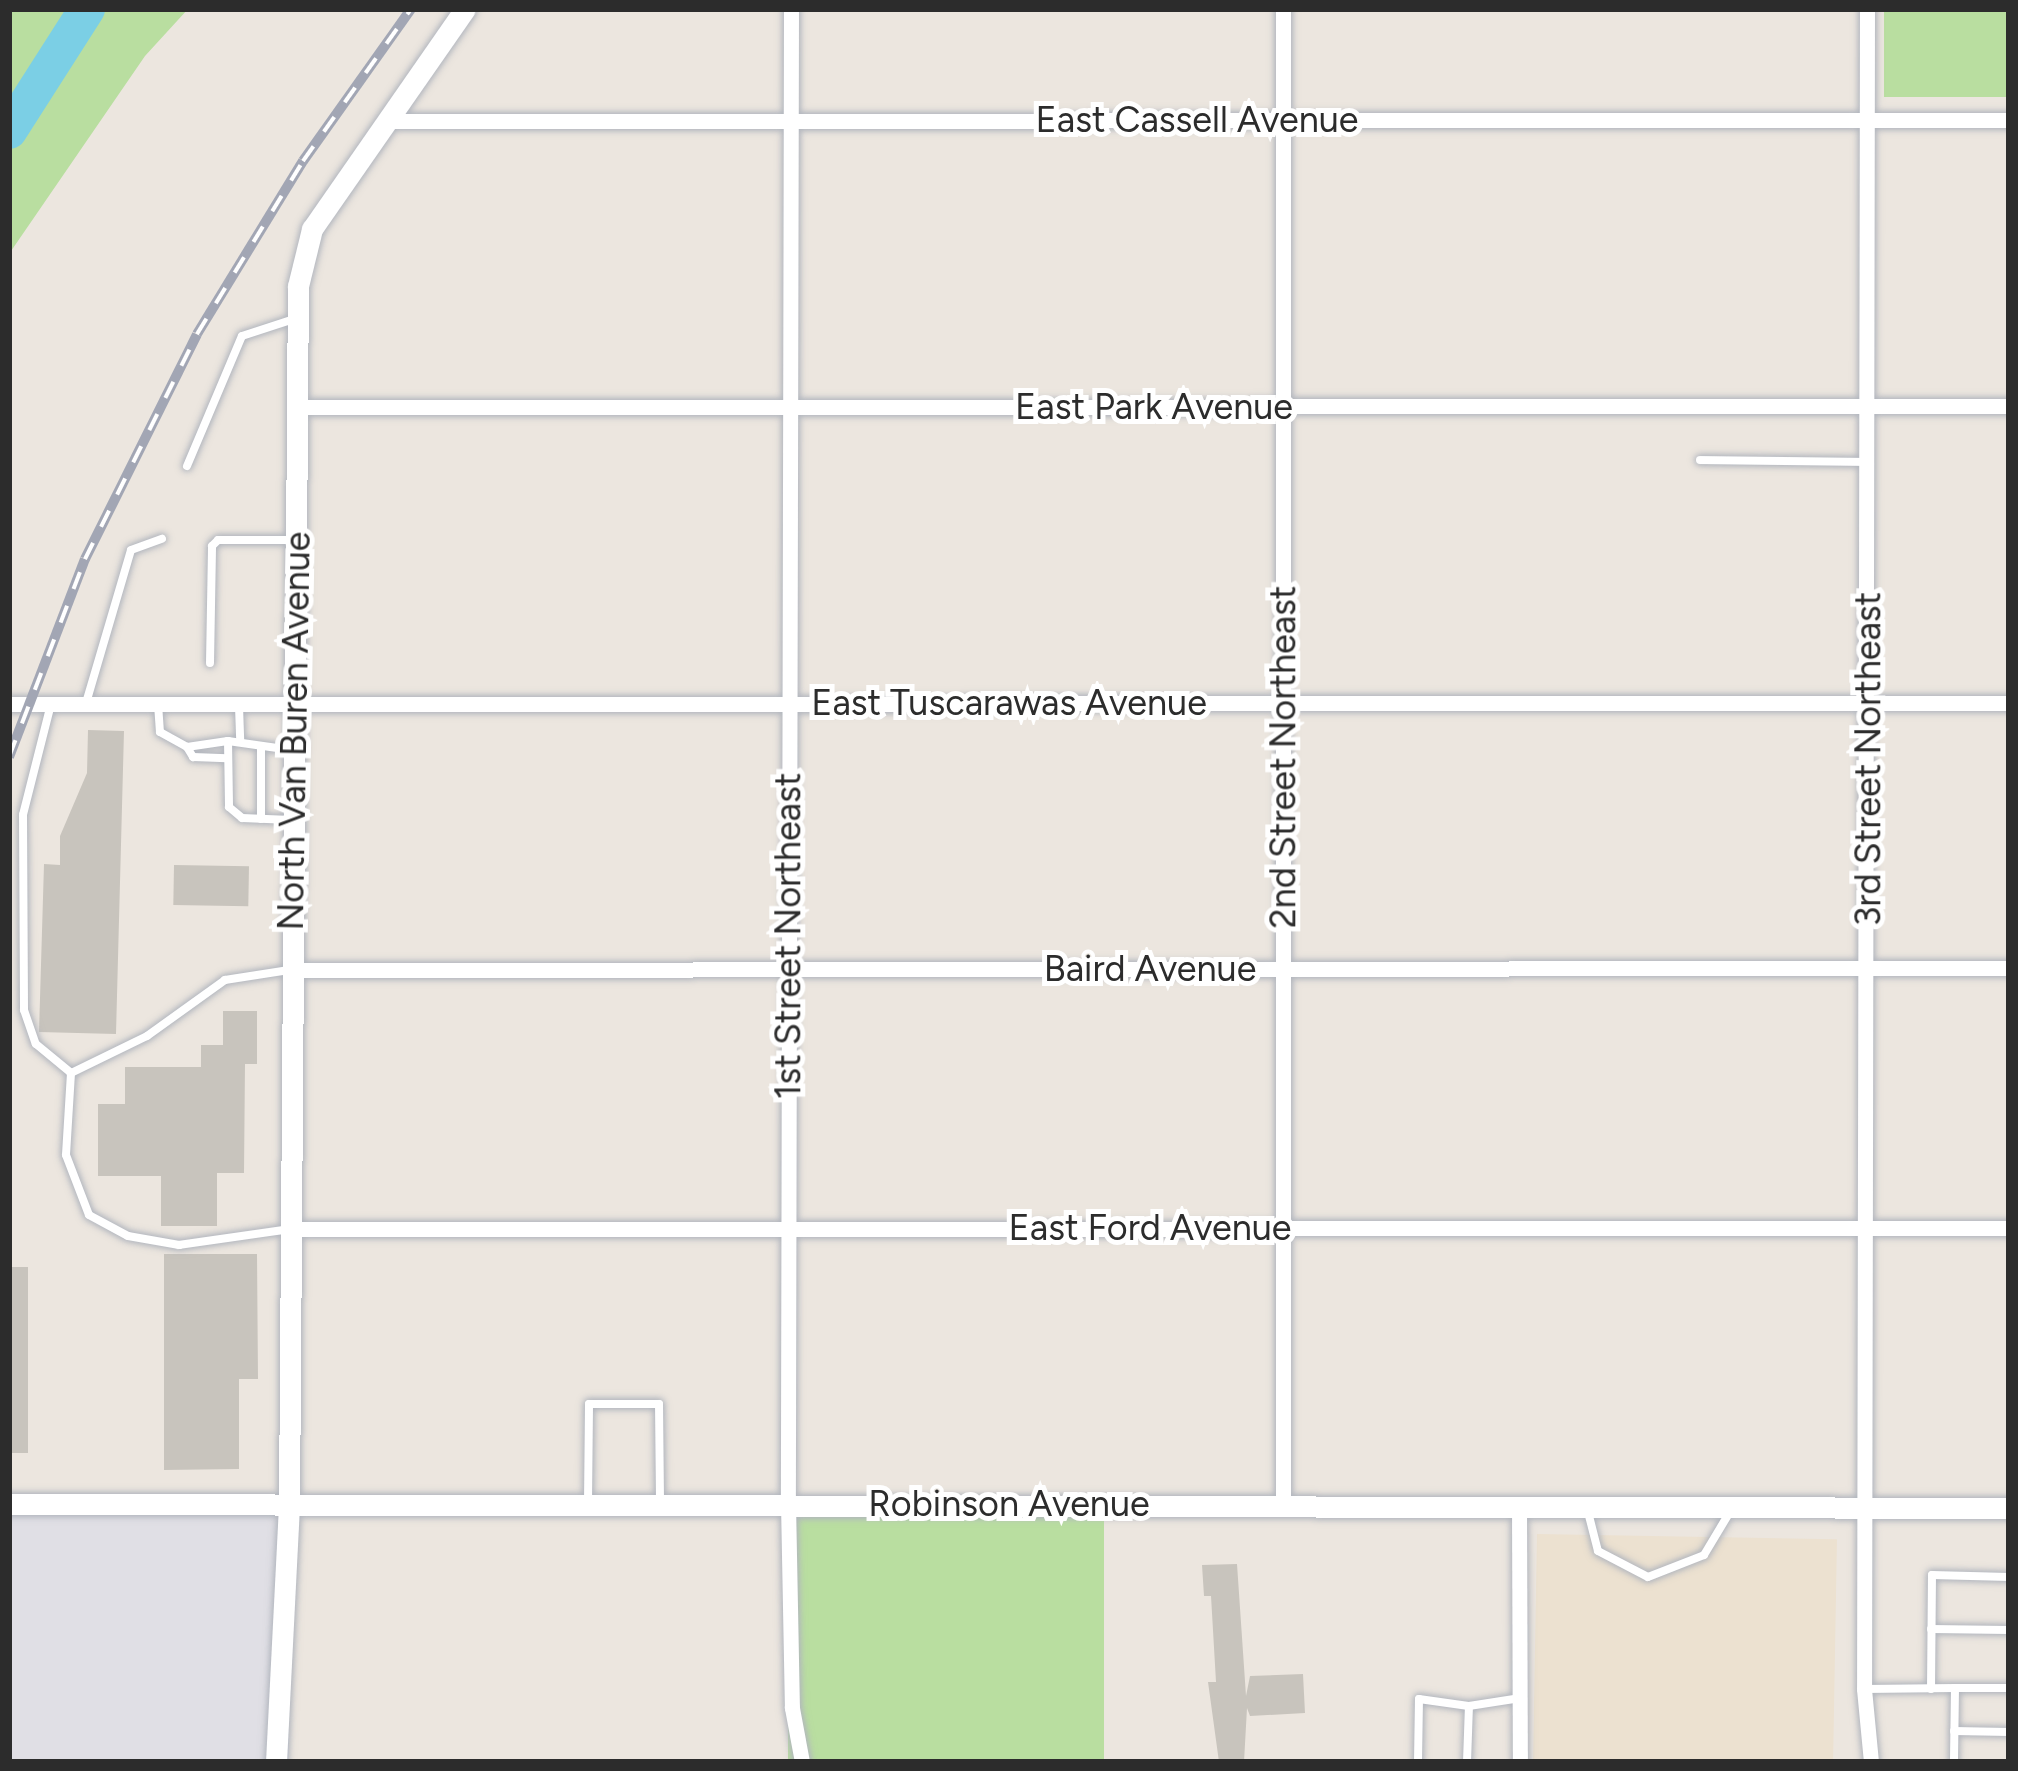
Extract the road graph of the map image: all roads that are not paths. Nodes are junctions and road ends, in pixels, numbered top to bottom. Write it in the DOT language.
graph roads {
  1 [pos="465,9"];
  2 [pos="791,9"];
  3 [pos="1283,9"];
  4 [pos="1867,9"];
  5 [pos="790,120"];
  6 [pos="1284,120"];
  7 [pos="1867,120"];
  8 [pos="2009,120"];
  9 [pos="385,121"];
  10 [pos="298,318"];
  11 [pos="1869,406"];
  12 [pos="2009,406"];
  13 [pos="298,407"];
  14 [pos="791,407"];
  15 [pos="1285,407"];
  16 [pos="1700,460"];
  17 [pos="1869,462"];
  18 [pos="187,466"];
  19 [pos="162,539"];
  20 [pos="297,540"];
  21 [pos="210,663"];
  22 [pos="1282,703"];
  23 [pos="1867,703"];
  24 [pos="2009,703"];
  25 [pos="9,704"];
  26 [pos="51,704"];
  27 [pos="85,704"];
  28 [pos="158,704"];
  29 [pos="239,704"];
  30 [pos="294,704"];
  31 [pos="788,704"];
  32 [pos="228,741"];
  33 [pos="240,741"];
  34 [pos="187,747"];
  35 [pos="261,749"];
  36 [pos="293,750"];
  37 [pos="227,758"];
  38 [pos="261,819"];
  39 [pos="292,820"];
  40 [pos="1867,968"];
  41 [pos="2009,968"];
  42 [pos="789,969"];
  43 [pos="1283,969"];
  44 [pos="291,970"];
  45 [pos="71,1073"];
  46 [pos="1283,1228"];
  47 [pos="1867,1228"];
  48 [pos="2009,1228"];
  49 [pos="292,1229"];
  50 [pos="788,1229"];
  51 [pos="588,1503"];
  52 [pos="660,1503"];
  53 [pos="788,1503"];
  54 [pos="9,1504"];
  55 [pos="289,1504"];
  56 [pos="1282,1505"];
  57 [pos="1520,1506"];
  58 [pos="1587,1506"];
  59 [pos="1732,1507"];
  60 [pos="1866,1508"];
  61 [pos="2009,1508"];
  62 [pos="2009,1577"];
  63 [pos="1931,1629"];
  64 [pos="2009,1630"];
  65 [pos="1955,1688"];
  66 [pos="2009,1688"];
  67 [pos="1864,1689"];
  68 [pos="1930,1689"];
  69 [pos="1520,1698"];
  70 [pos="1468,1706"];
  71 [pos="1954,1731"];
  72 [pos="2009,1732"];
  73 [pos="276,1762"];
  74 [pos="802,1762"];
  75 [pos="1418,1762"];
  76 [pos="1467,1762"];
  77 [pos="1520,1762"];
  78 [pos="1871,1762"];
  79 [pos="1954,1762"];
  1 -- 9 [label="main road, North Van Buren Avenue"];
  2 -- 5 [label="street, 1st Street Northeast"];
  3 -- 6 [label="street, 2nd Street Northeast"];
  4 -- 7 [label="street, 3rd Street Northeast"];
  5 -- 6 [label="street, East Cassell Avenue"];
  5 -- 9 [label="street, East Cassell Avenue"];
  5 -- 14 [label="street, 1st Street Northeast"];
  6 -- 7 [label="street, East Cassell Avenue"];
  6 -- 15 [label="street, 2nd Street Northeast"];
  7 -- 8 [label="street, East Cassell Avenue"];
  7 -- 11 [label="street, 3rd Street Northeast"];
  9 -- 10 [label="main road, North Van Buren Avenue"];
  10 -- 13 [label="main road, North Van Buren Avenue"];
  10 -- 18 [label="lane"];
  11 -- 12 [label="street, East Park Avenue"];
  11 -- 15 [label="street, East Park Avenue"];
  11 -- 17 [label="street, 3rd Street Northeast"];
  13 -- 14 [label="street, East Park Avenue"];
  13 -- 20 [label="main road, North Van Buren Avenue"];
  14 -- 15 [label="street, East Park Avenue"];
  14 -- 31 [label="street, 1st Street Northeast"];
  15 -- 22 [label="street, 2nd Street Northeast"];
  16 -- 17 [label="lane"];
  17 -- 23 [label="street, 3rd Street Northeast"];
  19 -- 27 [label="lane"];
  20 -- 21 [label="lane"];
  20 -- 30 [label="main road, North Van Buren Avenue"];
  22 -- 23 [label="street, East Tuscarawas Avenue"];
  22 -- 31 [label="street, East Tuscarawas Avenue"];
  22 -- 43 [label="street, 2nd Street Northeast"];
  23 -- 24 [label="street, East Tuscarawas Avenue"];
  23 -- 40 [label="street, 3rd Street Northeast"];
  25 -- 26 [label="street, East Tuscarawas Avenue"];
  26 -- 27 [label="street, East Tuscarawas Avenue"];
  26 -- 45 [label="lane"];
  27 -- 28 [label="street, East Tuscarawas Avenue"];
  28 -- 29 [label="street, East Tuscarawas Avenue"];
  28 -- 34 [label="lane"];
  29 -- 30 [label="street, East Tuscarawas Avenue"];
  29 -- 33 [label="lane"];
  30 -- 31 [label="street, East Tuscarawas Avenue"];
  30 -- 36 [label="main road, North Van Buren Avenue"];
  31 -- 42 [label="street, 1st Street Northeast"];
  32 -- 33 [label="lane"];
  32 -- 34 [label="lane"];
  32 -- 37 [label="lane"];
  33 -- 35 [label="lane"];
  34 -- 37 [label="lane"];
  35 -- 36 [label="lane"];
  35 -- 38 [label="lane"];
  36 -- 39 [label="main road, North Van Buren Avenue"];
  37 -- 38 [label="lane"];
  38 -- 39 [label="lane"];
  39 -- 44 [label="main road, North Van Buren Avenue"];
  40 -- 41 [label="street, Baird Avenue"];
  40 -- 43 [label="street, Baird Avenue"];
  40 -- 47 [label="street, 3rd Street Northeast"];
  42 -- 43 [label="street, Baird Avenue"];
  42 -- 44 [label="street, Baird Avenue"];
  42 -- 50 [label="street, 1st Street Northeast"];
  43 -- 46 [label="street, 2nd Street Northeast"];
  44 -- 45 [label="lane"];
  44 -- 49 [label="main road, North Van Buren Avenue"];
  45 -- 49 [label="lane"];
  46 -- 47 [label="street, East Ford Avenue"];
  46 -- 50 [label="street, East Ford Avenue"];
  46 -- 56 [label="street, 2nd Street Northeast"];
  47 -- 48 [label="street, East Ford Avenue"];
  47 -- 60 [label="street, 3rd Street Northeast"];
  49 -- 50 [label="street, East Ford Avenue"];
  49 -- 55 [label="main road, North Van Buren Avenue"];
  50 -- 53 [label="street, 1st Street Northeast"];
  51 -- 52 [label="main road, Robinson Avenue"];
  51 -- 52 [label="lane"];
  51 -- 55 [label="main road, Robinson Avenue"];
  52 -- 53 [label="main road, Robinson Avenue"];
  53 -- 56 [label="main road, Robinson Avenue"];
  53 -- 74 [label="street, 1st Street Northeast"];
  54 -- 55 [label="main road, Robinson Avenue"];
  55 -- 73 [label="main road, North Van Buren Avenue"];
  56 -- 57 [label="main road, Robinson Avenue"];
  57 -- 58 [label="main road, Robinson Avenue"];
  57 -- 69 [label="street"];
  58 -- 59 [label="main road, Robinson Avenue"];
  58 -- 59 [label="lane"];
  59 -- 60 [label="main road, Robinson Avenue"];
  60 -- 61 [label="main road, Robinson Avenue"];
  60 -- 67 [label="street, 3rd Street Northeast"];
  62 -- 63 [label="lane"];
  63 -- 64 [label="lane"];
  63 -- 68 [label="lane"];
  65 -- 66 [label="lane"];
  65 -- 68 [label="lane"];
  65 -- 71 [label="lane"];
  67 -- 68 [label="lane"];
  67 -- 78 [label="street, 3rd Street Northeast"];
  69 -- 70 [label="lane"];
  69 -- 77 [label="street"];
  70 -- 75 [label="lane"];
  70 -- 76 [label="lane"];
  71 -- 72 [label="lane"];
  71 -- 79 [label="lane"];
}
